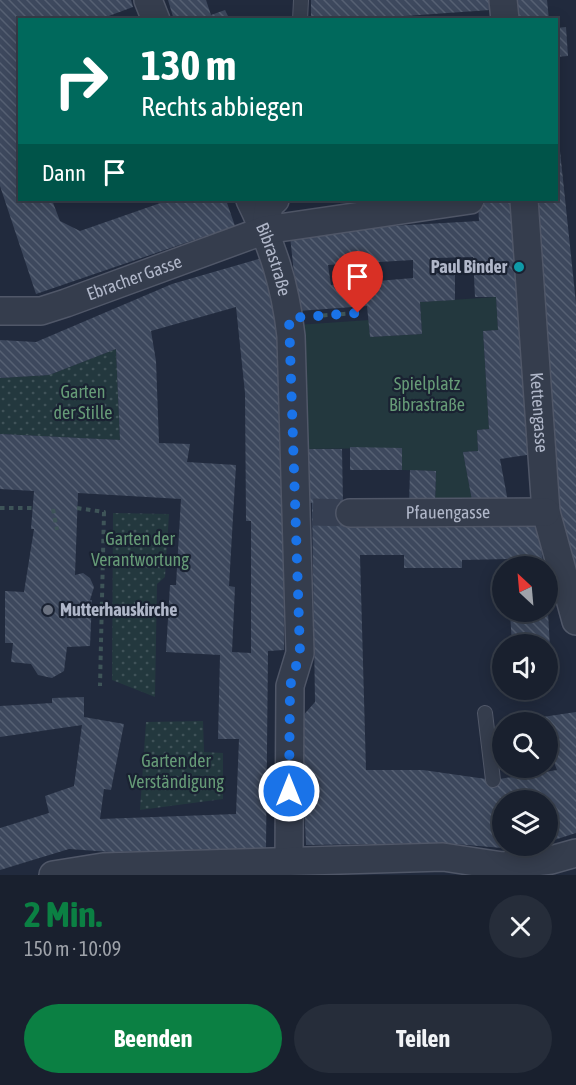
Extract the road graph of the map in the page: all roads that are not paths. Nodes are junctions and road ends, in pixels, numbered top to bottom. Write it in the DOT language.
graph roads {
  1 [pos="148,0"];
  2 [pos="300,0"];
  3 [pos="503,0"];
  4 [pos="155,18"];
  5 [pos="300,18"];
  6 [pos="506,18"];
  7 [pos="250,201"];
  8 [pos="274,201"];
  9 [pos="463,201"];
  10 [pos="524,201"];
  11 [pos="265,230"];
  12 [pos="0,311"];
  13 [pos="546,512"];
  14 [pos="350,513"];
  15 [pos="576,621"];
  16 [pos="485,713"];
  17 [pos="493,780"];
  18 [pos="576,853"];
  19 [pos="289,861"];
  20 [pos="53,875"];
  1 -- 4 [label="street"];
  2 -- 5 [label="lane"];
  3 -- 6 [label="street"];
  7 -- 11 [label="street, Bibrastraße"];
  8 -- 11 [label="street"];
  9 -- 11 [label="street, Ebracher Gasse"];
  10 -- 13 [label="street, Kettengasse"];
  11 -- 12 [label="street, Ebracher Gasse"];
  11 -- 19 [label="street, Bibrastraße"];
  13 -- 14 [label="street, Pfauengasse"];
  13 -- 15 [label="street, Kettengasse"];
  16 -- 17 [label="lane"];
  18 -- 19 [label="street"];
  19 -- 20 [label="street"];
}
